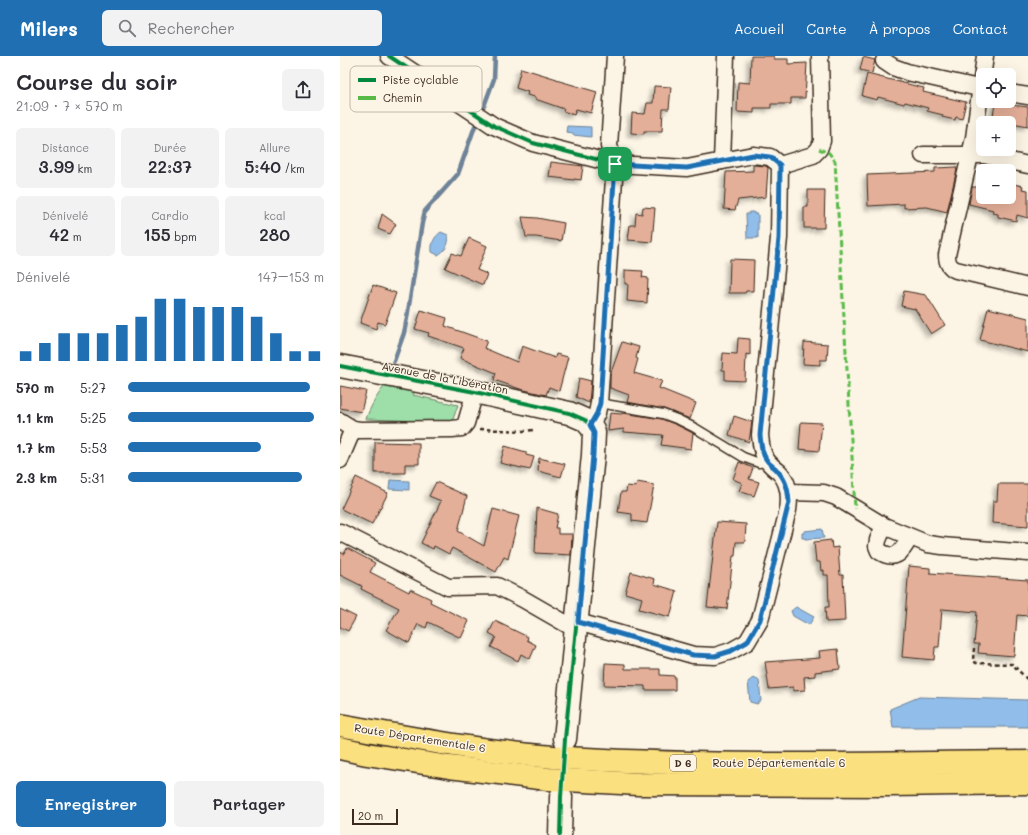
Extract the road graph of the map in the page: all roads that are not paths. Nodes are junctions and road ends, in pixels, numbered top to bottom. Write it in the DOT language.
graph roads {
  1 [pos="389,56"];
  2 [pos="615,56"];
  3 [pos="726,56"];
  4 [pos="820,56"];
  5 [pos="984,56"];
  6 [pos="884,62"];
  7 [pos="404,66"];
  8 [pos="983,68"];
  9 [pos="976,88"];
  10 [pos="1016,94"];
  11 [pos="1028,96"];
  12 [pos="979,108"];
  13 [pos="473,112"];
  14 [pos="923,155"];
  15 [pos="969,156"];
  16 [pos="722,161"];
  17 [pos="615,164"];
  18 [pos="780,165"];
  19 [pos="1028,165"];
  20 [pos="1028,287"];
  21 [pos="340,366"];
  22 [pos="475,392"];
  23 [pos="600,403"];
  24 [pos="347,425"];
  25 [pos="590,425"];
  26 [pos="340,460"];
  27 [pos="767,461"];
  28 [pos="789,492"];
  29 [pos="884,526"];
  30 [pos="340,532"];
  31 [pos="910,537"];
  32 [pos="1028,553"];
  33 [pos="577,626"];
  34 [pos="340,725"];
  35 [pos="565,739"];
  36 [pos="340,748"];
  37 [pos="1028,762"];
  38 [pos="1028,783"];
  39 [pos="561,797"];
  40 [pos="560,835"];
  1 -- 7 [label="street"];
  2 -- 17 [label="street"];
  3 -- 16 [label="street"];
  4 -- 18 [label="street"];
  5 -- 8 [label="street"];
  6 -- 9 [label="street"];
  10 -- 11 [label="street"];
  12 -- 15 [label="street"];
  13 -- 17 [label="street"];
  14 -- 15 [label="street"];
  15 -- 19 [label="street"];
  15 -- 20 [label="street"];
  16 -- 17 [label="street"];
  16 -- 18 [label="street"];
  17 -- 23 [label="street"];
  18 -- 27 [label="street"];
  21 -- 22 [label="street, Avenue de la Libération"];
  22 -- 24 [label="street"];
  22 -- 25 [label="street, Avenue de la Libération"];
  23 -- 25 [label="street"];
  23 -- 27 [label="lane"];
  24 -- 26 [label="street"];
  25 -- 33 [label="street"];
  27 -- 28 [label="street"];
  28 -- 29 [label="street"];
  28 -- 33 [label="street"];
  29 -- 31 [label="street"];
  29 -- 31 [label="street"];
  30 -- 33 [label="street"];
  31 -- 32 [label="street"];
  33 -- 35 [label="street"];
  34 -- 37 [label="highway, Route Départementale 6 / D 6"];
  36 -- 38 [label="highway, Route Départementale 6 / D 6"];
  39 -- 40 [label="street"];
}
